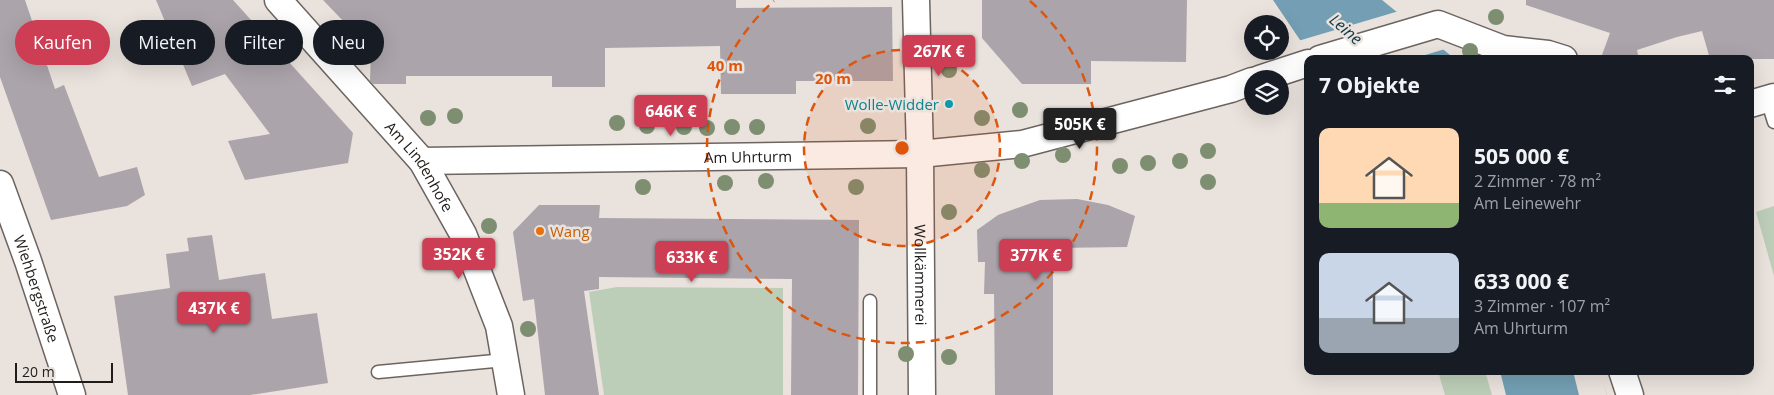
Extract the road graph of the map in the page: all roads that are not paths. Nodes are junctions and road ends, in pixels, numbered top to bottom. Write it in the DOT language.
graph roads {
  1 [pos="278,0"];
  2 [pos="916,0"];
  3 [pos="1506,54"];
  4 [pos="1333,55"];
  5 [pos="1551,55"];
  6 [pos="1304,64"];
  7 [pos="1287,70"];
  8 [pos="1244,84"];
  9 [pos="920,154"];
  10 [pos="422,161"];
  11 [pos="0,184"];
  12 [pos="870,301"];
  13 [pos="505,360"];
  14 [pos="378,372"];
  15 [pos="1623,375"];
  16 [pos="72,395"];
  17 [pos="511,395"];
  18 [pos="870,395"];
  19 [pos="922,395"];
  20 [pos="1630,395"];
  1 -- 10 [label="street, Am Lindenhofe"];
  2 -- 9 [label="street"];
  3 -- 4 [label="street"];
  3 -- 5 [label="street"];
  6 -- 7 [label="street"];
  8 -- 9 [label="street, Am Uhrturm"];
  9 -- 10 [label="street, Am Uhrturm"];
  9 -- 19 [label="street, Wollkämmerei"];
  10 -- 13 [label="street, Am Lindenhofe"];
  11 -- 16 [label="street, Wiehbergstraße"];
  12 -- 18 [label="lane"];
  13 -- 14 [label="lane"];
  13 -- 17 [label="street, Am Lindenhofe"];
  15 -- 20 [label="street"];
}
